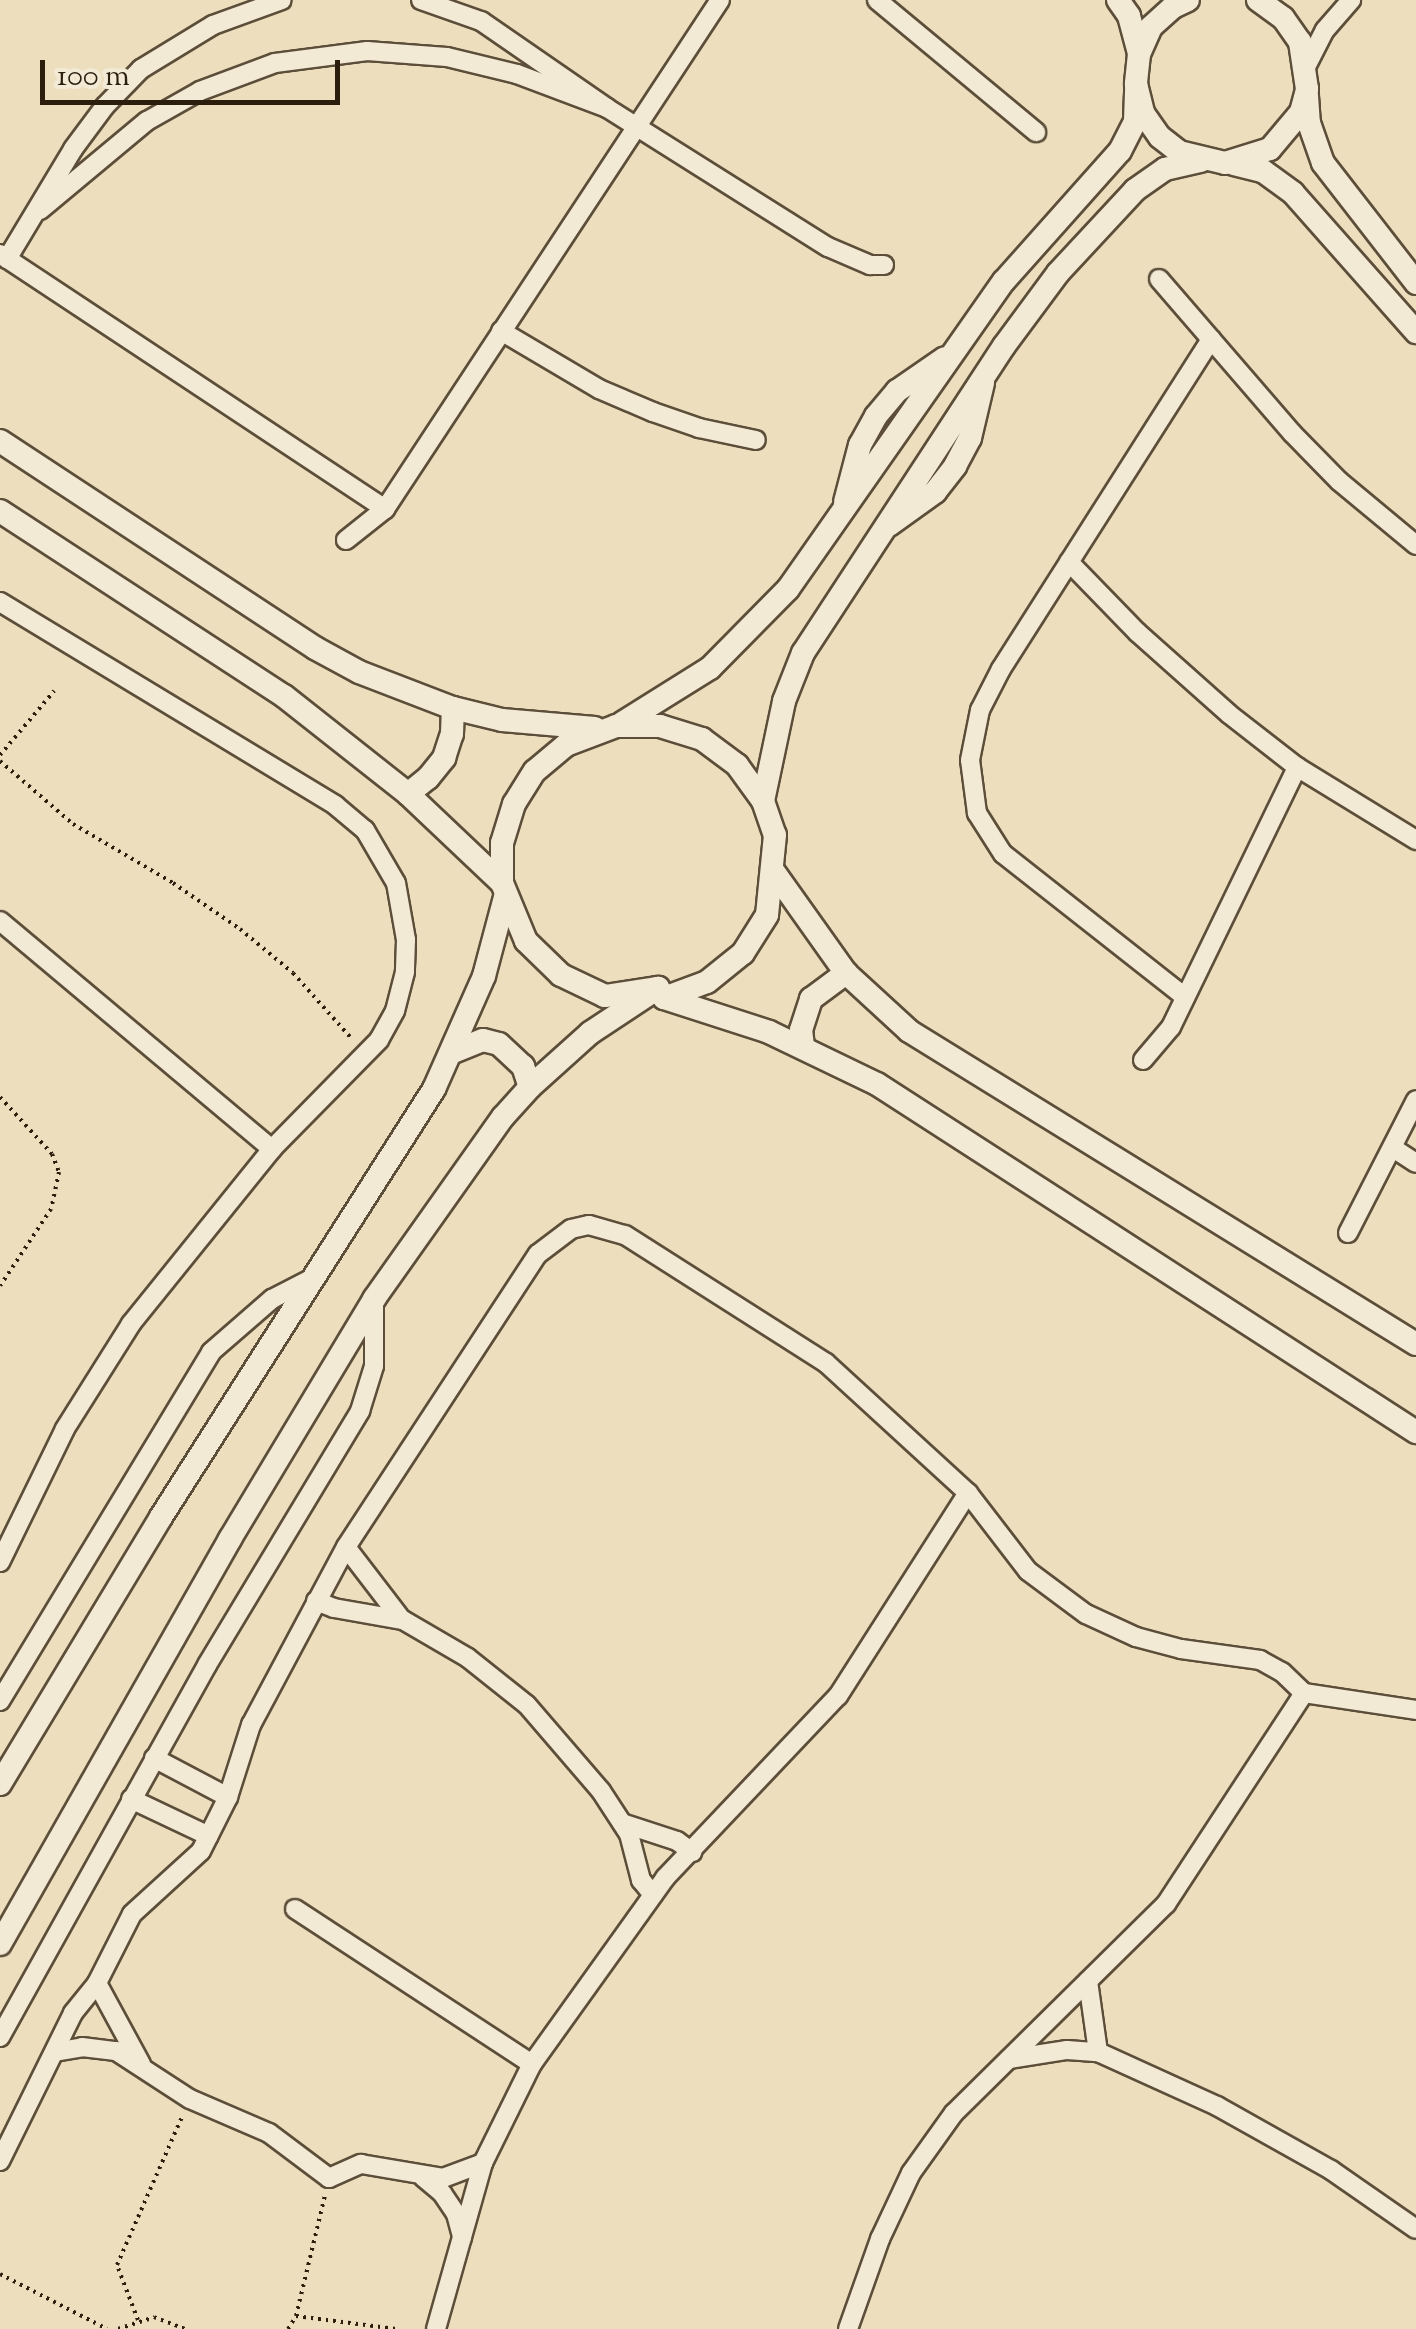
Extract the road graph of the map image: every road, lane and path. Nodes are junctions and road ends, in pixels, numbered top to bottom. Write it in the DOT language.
graph roads {
  1 [pos="282,0"];
  2 [pos="421,0"];
  3 [pos="720,0"];
  4 [pos="877,0"];
  5 [pos="1118,0"];
  6 [pos="1188,0"];
  7 [pos="1258,0"];
  8 [pos="1351,0"];
  9 [pos="1138,54"];
  10 [pos="1307,77"];
  11 [pos="1136,84"];
  12 [pos="607,108"];
  13 [pos="635,126"];
  14 [pos="1036,132"];
  15 [pos="1201,161"];
  16 [pos="1225,163"];
  17 [pos="40,210"];
  18 [pos="4,256"];
  19 [pos="884,265"];
  20 [pos="1159,279"];
  21 [pos="1416,283"];
  22 [pos="501,331"];
  23 [pos="1416,332"];
  24 [pos="1211,339"];
  25 [pos="952,354"];
  26 [pos="984,375"];
  27 [pos="936,378"];
  28 [pos="968,398"];
  29 [pos="756,440"];
  30 [pos="0,441"];
  31 [pos="866,478"];
  32 [pos="901,500"];
  33 [pos="386,509"];
  34 [pos="844,509"];
  35 [pos="0,512"];
  36 [pos="882,529"];
  37 [pos="346,540"];
  38 [pos="1416,545"];
  39 [pos="1069,562"];
  40 [pos="0,602"];
  41 [pos="54,691"];
  42 [pos="453,708"];
  43 [pos="610,727"];
  44 [pos="0,758"];
  45 [pos="1297,767"];
  46 [pos="408,794"];
  47 [pos="763,801"];
  48 [pos="1416,840"];
  49 [pos="772,868"];
  50 [pos="504,890"];
  51 [pos="0,921"];
  52 [pos="846,973"];
  53 [pos="661,993"];
  54 [pos="1185,997"];
  55 [pos="802,1046"];
  56 [pos="453,1052"];
  57 [pos="365,1054"];
  58 [pos="1143,1060"];
  59 [pos="530,1087"];
  60 [pos="0,1097"];
  61 [pos="1416,1100"];
  62 [pos="1394,1148"];
  63 [pos="272,1149"];
  64 [pos="1416,1163"];
  65 [pos="1348,1233"];
  66 [pos="309,1280"];
  67 [pos="0,1286"];
  68 [pos="374,1300"];
  69 [pos="1416,1344"];
  70 [pos="1416,1432"];
  71 [pos="968,1493"];
  72 [pos="346,1547"];
  73 [pos="0,1562"];
  74 [pos="316,1601"];
  75 [pos="403,1620"];
  76 [pos="1304,1693"];
  77 [pos="0,1701"];
  78 [pos="1416,1710"];
  79 [pos="154,1758"];
  80 [pos="0,1784"];
  81 [pos="228,1797"];
  82 [pos="131,1799"];
  83 [pos="621,1822"];
  84 [pos="209,1836"];
  85 [pos="692,1852"];
  86 [pos="653,1895"];
  87 [pos="295,1910"];
  88 [pos="0,1944"];
  89 [pos="1088,1981"];
  90 [pos="97,1983"];
  91 [pos="0,2037"];
  92 [pos="55,2052"];
  93 [pos="1098,2052"];
  94 [pos="1005,2060"];
  95 [pos="141,2064"];
  96 [pos="532,2064"];
  97 [pos="190,2099"];
  98 [pos="0,2161"];
  99 [pos="482,2162"];
  100 [pos="422,2176"];
  101 [pos="329,2178"];
  102 [pos="1416,2229"];
  103 [pos="462,2239"];
  104 [pos="0,2274"];
  105 [pos="296,2316"];
  106 [pos="138,2320"];
  107 [pos="107,2329"];
  108 [pos="118,2329"];
  109 [pos="185,2329"];
  110 [pos="288,2329"];
  111 [pos="396,2329"];
  112 [pos="436,2329"];
  113 [pos="848,2329"];
  1 -- 17 [label="street"];
  2 -- 12 [label="street"];
  3 -- 13 [label="street"];
  4 -- 14 [label="street"];
  5 -- 9 [label="street"];
  6 -- 9 [label="street"];
  7 -- 10 [label="street"];
  8 -- 10 [label="street"];
  9 -- 11 [label="street"];
  10 -- 16 [label="street"];
  10 -- 21 [label="street"];
  11 -- 15 [label="street"];
  11 -- 25 [label="street"];
  12 -- 13 [label="street"];
  12 -- 17 [label="street"];
  13 -- 19 [label="street"];
  13 -- 22 [label="street"];
  15 -- 16 [label="street"];
  15 -- 26 [label="street"];
  16 -- 23 [label="street"];
  17 -- 18 [label="street"];
  18 -- 33 [label="street"];
  20 -- 24 [label="street"];
  22 -- 29 [label="street"];
  22 -- 33 [label="street"];
  24 -- 38 [label="street"];
  24 -- 39 [label="street"];
  25 -- 27 [label="street"];
  25 -- 34 [label="street"];
  26 -- 28 [label="street"];
  26 -- 36 [label="street"];
  27 -- 28 [label="street"];
  27 -- 31 [label="street"];
  28 -- 32 [label="street"];
  30 -- 42 [label="street"];
  31 -- 32 [label="street"];
  31 -- 34 [label="street"];
  32 -- 36 [label="street"];
  33 -- 37 [label="street"];
  34 -- 43 [label="street"];
  35 -- 46 [label="street"];
  36 -- 47 [label="street"];
  39 -- 45 [label="street"];
  39 -- 54 [label="street"];
  40 -- 57 [label="street"];
  41 -- 44 [label="path"];
  42 -- 43 [label="street"];
  42 -- 46 [label="street"];
  43 -- 47 [label="street"];
  43 -- 50 [label="street"];
  44 -- 57 [label="path"];
  45 -- 48 [label="street"];
  45 -- 54 [label="street"];
  46 -- 50 [label="street"];
  47 -- 49 [label="street"];
  49 -- 52 [label="street"];
  49 -- 53 [label="street"];
  50 -- 53 [label="street"];
  50 -- 56 [label="street"];
  51 -- 63 [label="street"];
  52 -- 55 [label="street"];
  52 -- 69 [label="street"];
  53 -- 55 [label="street"];
  53 -- 59 [label="street"];
  54 -- 58 [label="street"];
  55 -- 70 [label="street"];
  56 -- 59 [label="street"];
  56 -- 66 [label="street"];
  57 -- 63 [label="street"];
  59 -- 68 [label="street"];
  60 -- 67 [label="path"];
  61 -- 62 [label="street"];
  62 -- 64 [label="street"];
  62 -- 65 [label="street"];
  63 -- 73 [label="street"];
  66 -- 77 [label="street"];
  66 -- 80 [label="street"];
  68 -- 79 [label="street"];
  68 -- 88 [label="street"];
  71 -- 72 [label="street"];
  71 -- 76 [label="street"];
  71 -- 85 [label="street"];
  72 -- 74 [label="street"];
  72 -- 75 [label="street"];
  74 -- 75 [label="street"];
  74 -- 81 [label="street"];
  75 -- 83 [label="street"];
  76 -- 78 [label="street"];
  76 -- 89 [label="street"];
  79 -- 81 [label="street"];
  79 -- 82 [label="street"];
  81 -- 84 [label="street"];
  82 -- 84 [label="street"];
  82 -- 91 [label="street"];
  83 -- 85 [label="street"];
  83 -- 86 [label="street"];
  84 -- 90 [label="street"];
  85 -- 86 [label="street"];
  86 -- 96 [label="street"];
  87 -- 96 [label="street"];
  89 -- 93 [label="street"];
  89 -- 94 [label="street"];
  90 -- 92 [label="street"];
  90 -- 95 [label="street"];
  92 -- 95 [label="street"];
  92 -- 98 [label="street"];
  93 -- 94 [label="street"];
  93 -- 102 [label="street"];
  94 -- 113 [label="street"];
  95 -- 97 [label="street"];
  96 -- 99 [label="street"];
  97 -- 101 [label="street"];
  97 -- 106 [label="path"];
  99 -- 100 [label="street"];
  99 -- 103 [label="street"];
  100 -- 101 [label="street"];
  100 -- 103 [label="street"];
  101 -- 105 [label="path"];
  103 -- 112 [label="street"];
  104 -- 107 [label="path"];
  105 -- 110 [label="path"];
  105 -- 111 [label="path"];
  106 -- 108 [label="path"];
  106 -- 109 [label="path"];
  107 -- 108 [label="path"];
}
